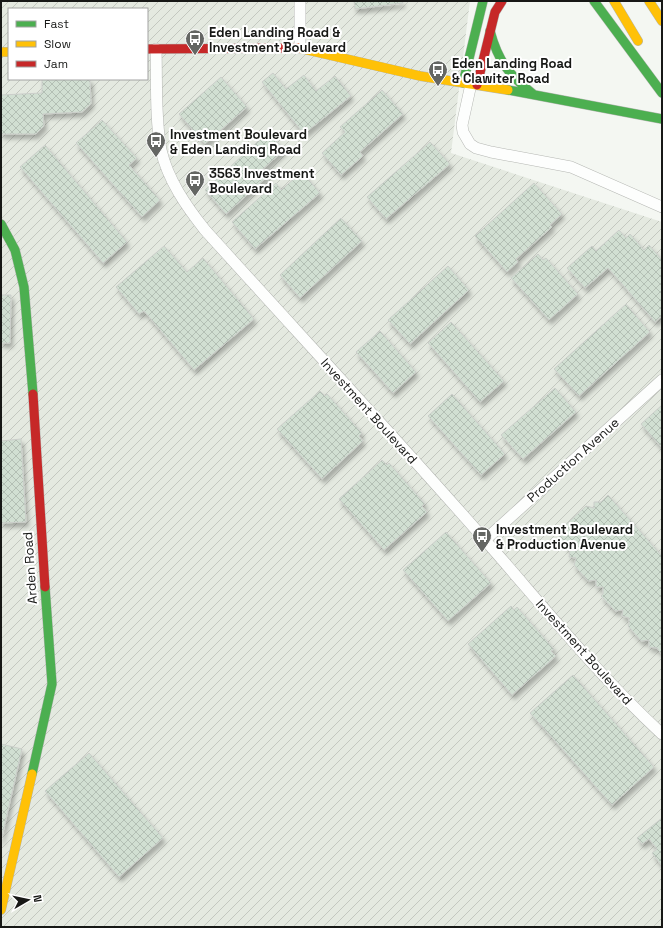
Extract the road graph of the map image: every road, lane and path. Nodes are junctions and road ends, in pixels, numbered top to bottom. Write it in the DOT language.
graph roads {
  1 [pos="300,1"];
  2 [pos="483,1"];
  3 [pos="502,1"];
  4 [pos="594,1"];
  5 [pos="614,1"];
  6 [pos="649,1"];
  7 [pos="662,21"];
  8 [pos="490,29"];
  9 [pos="300,48"];
  10 [pos="642,48"];
  11 [pos="152,49"];
  12 [pos="650,61"];
  13 [pos="662,81"];
  14 [pos="470,84"];
  15 [pos="662,93"];
  16 [pos="533,94"];
  17 [pos="662,119"];
  18 [pos="662,207"];
  19 [pos="1,224"];
  20 [pos="662,380"];
  21 [pos="485,540"];
  22 [pos="662,734"];
  23 [pos="1,910"];
  1 -- 9 [label="street"];
  2 -- 14 [label="main road"];
  3 -- 8 [label="main road"];
  4 -- 15 [label="main road"];
  5 -- 10 [label="main road"];
  6 -- 7 [label="main road"];
  8 -- 14 [label="main road"];
  8 -- 16 [label="main road"];
  9 -- 11 [label="main road"];
  9 -- 14 [label="main road"];
  11 -- 21 [label="street, Investment Boulevard"];
  12 -- 13 [label="main road"];
  14 -- 16 [label="main road"];
  14 -- 18 [label="street"];
  16 -- 17 [label="main road"];
  19 -- 23 [label="main road, Arden Road"];
  20 -- 21 [label="street, Production Avenue"];
  21 -- 22 [label="street, Investment Boulevard"];
}
